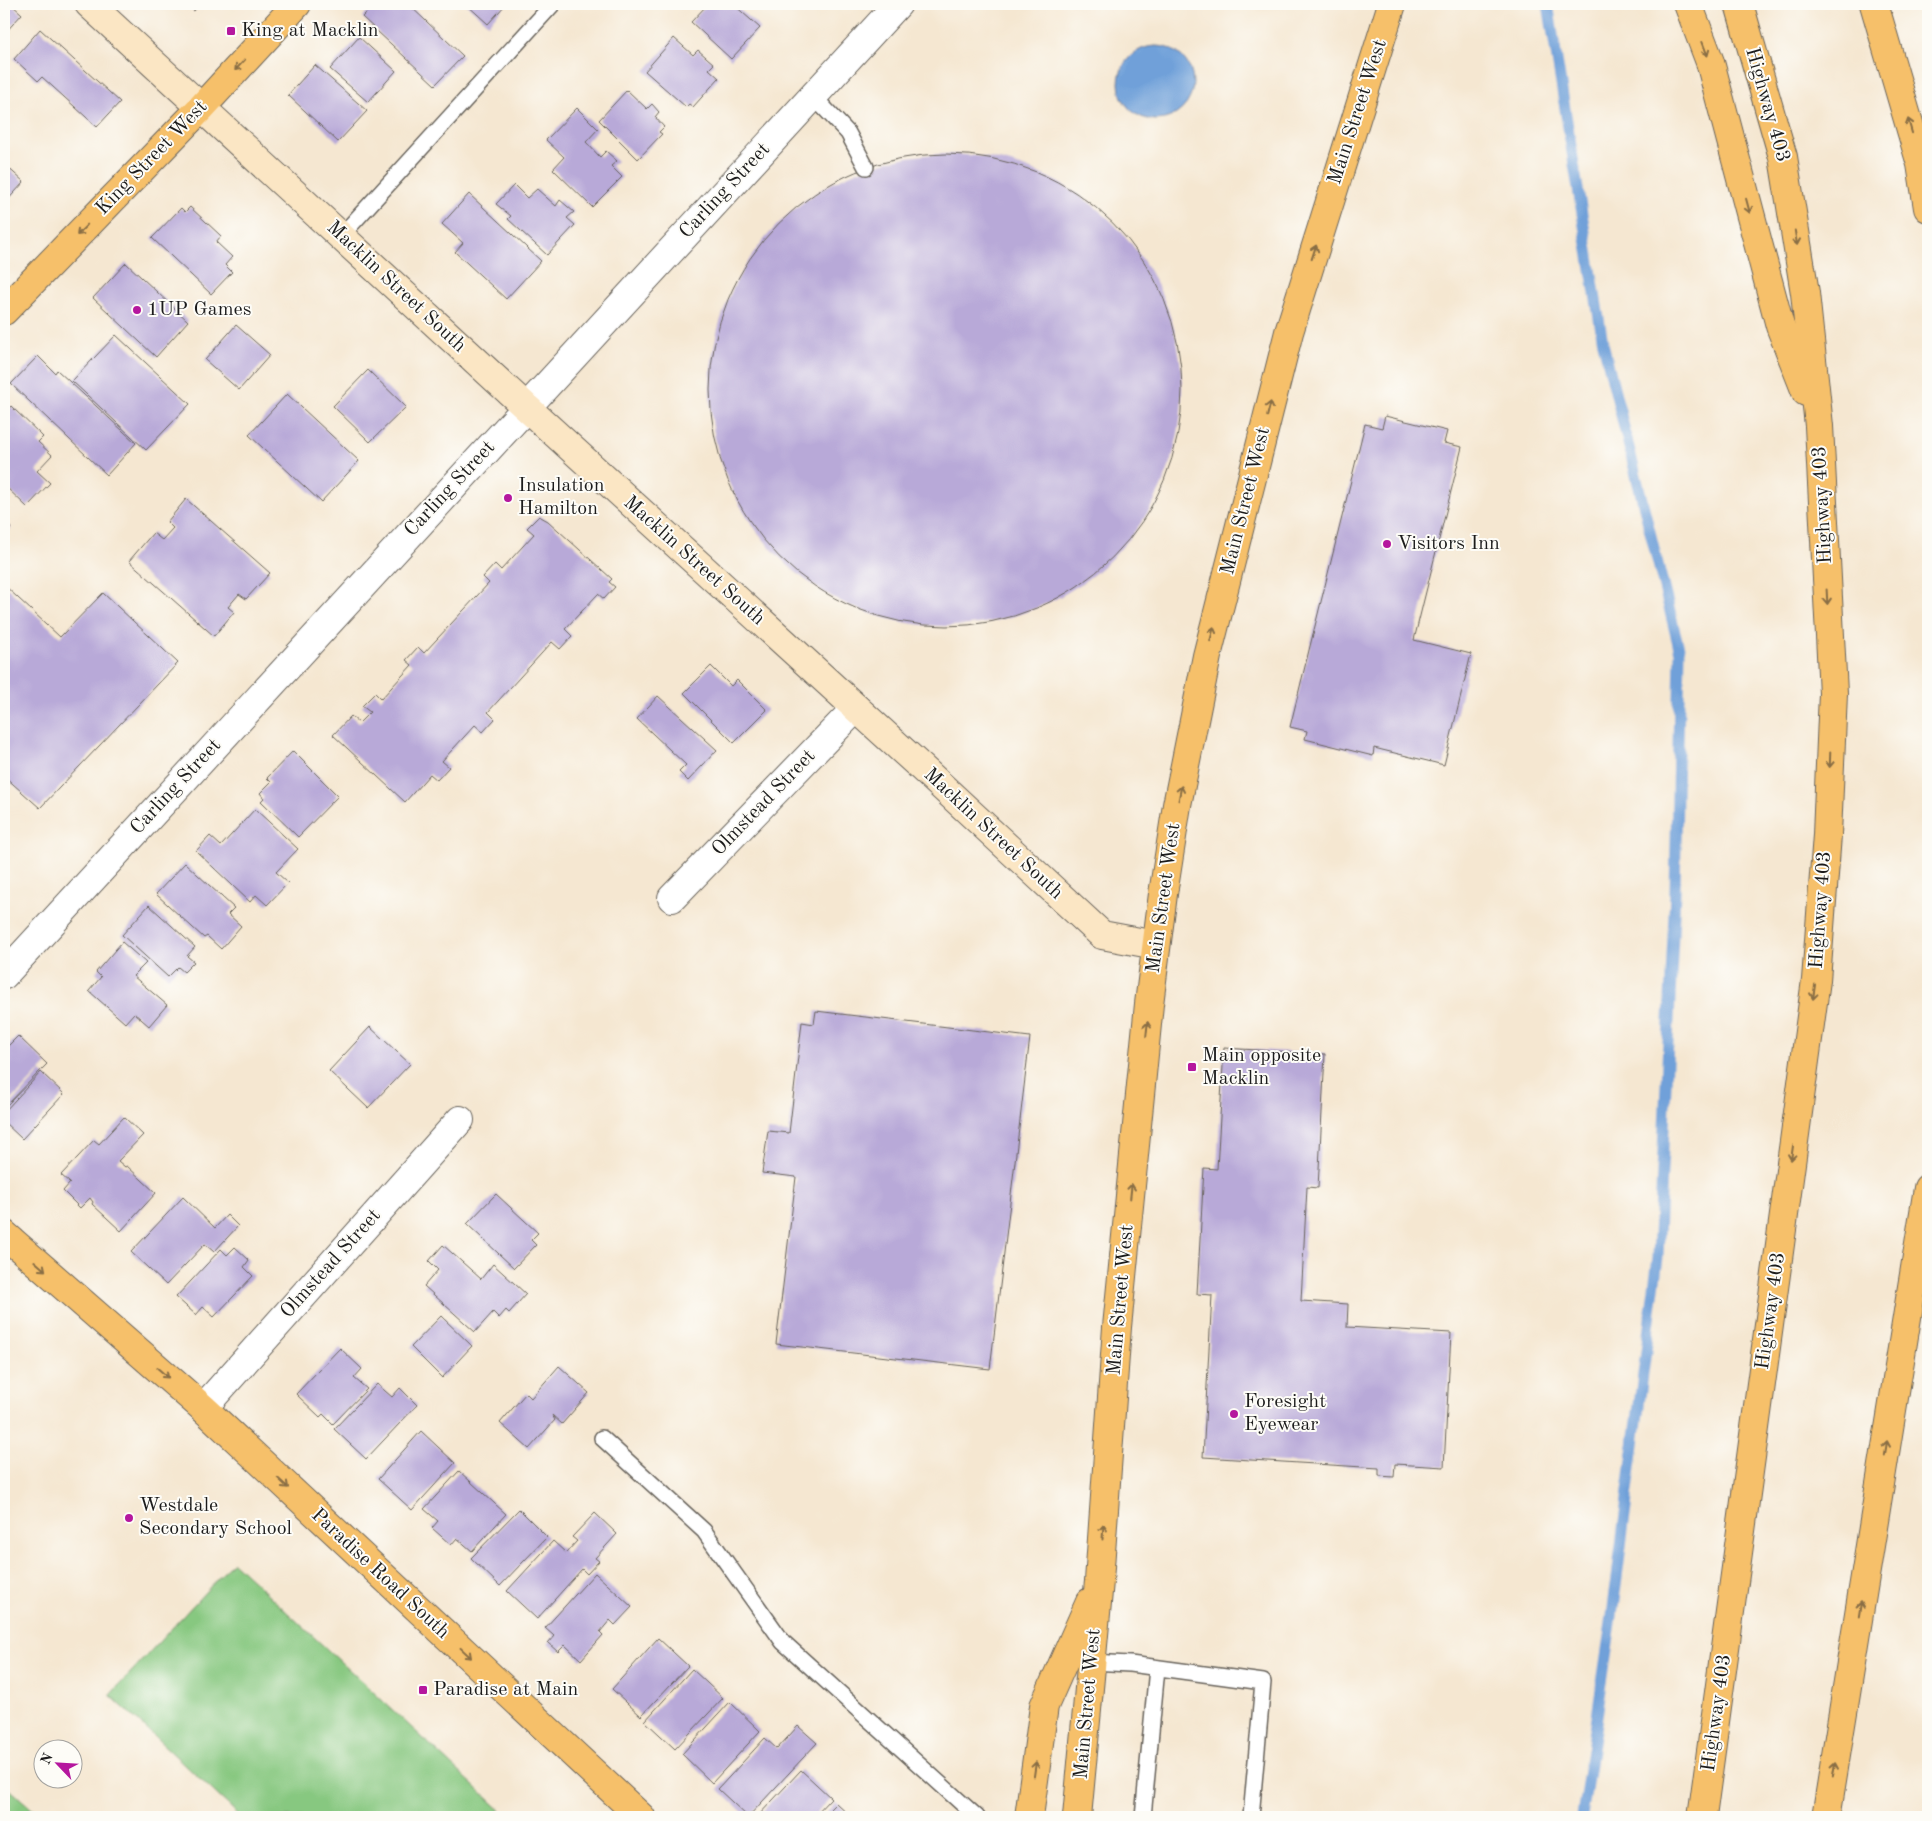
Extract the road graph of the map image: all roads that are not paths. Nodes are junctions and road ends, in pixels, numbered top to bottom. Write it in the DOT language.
graph roads {
  1 [pos="89,4"];
  2 [pos="297,4"];
  3 [pos="553,4"];
  4 [pos="898,4"];
  5 [pos="1392,4"];
  6 [pos="1688,4"];
  7 [pos="1739,4"];
  8 [pos="1874,4"];
  9 [pos="813,96"];
  10 [pos="202,108"];
  11 [pos="866,167"];
  12 [pos="1928,208"];
  13 [pos="341,236"];
  14 [pos="4,311"];
  15 [pos="526,407"];
  16 [pos="1819,426"];
  17 [pos="856,708"];
  18 [pos="672,898"];
  19 [pos="1156,945"];
  20 [pos="4,975"];
  21 [pos="460,1120"];
  22 [pos="1928,1188"];
  23 [pos="4,1234"];
  24 [pos="203,1408"];
  25 [pos="602,1438"];
  26 [pos="1099,1581"];
  27 [pos="1092,1662"];
  28 [pos="1157,1668"];
  29 [pos="641,1817"];
  30 [pos="976,1817"];
  31 [pos="1029,1817"];
  32 [pos="1077,1817"];
  33 [pos="1142,1817"];
  34 [pos="1251,1817"];
  35 [pos="1702,1817"];
  36 [pos="1826,1817"];
  1 -- 10 [label="street, Macklin Street South"];
  2 -- 10 [label="main road, King Street West, one-way"];
  3 -- 13 [label="lane"];
  4 -- 9 [label="street, Carling Street"];
  19 -- 5 [label="main road, Main Street West, one-way"];
  6 -- 16 [label="main road, one-way"];
  7 -- 16 [label="main road, Highway 403, one-way"];
  12 -- 8 [label="main road, one-way"];
  9 -- 11 [label="lane"];
  9 -- 15 [label="street, Carling Street"];
  10 -- 13 [label="street, Macklin Street South"];
  10 -- 14 [label="main road, King Street West, one-way"];
  13 -- 15 [label="street, Macklin Street South"];
  15 -- 17 [label="street, Macklin Street South"];
  15 -- 20 [label="street, Carling Street"];
  16 -- 35 [label="main road, Highway 403, one-way"];
  17 -- 18 [label="street, Olmstead Street"];
  17 -- 19 [label="street, Macklin Street South"];
  26 -- 19 [label="main road, Main Street West, one-way"];
  21 -- 24 [label="street, Olmstead Street"];
  36 -- 22 [label="main road, one-way"];
  23 -- 24 [label="main road, Paradise Road South, one-way"];
  24 -- 29 [label="main road, Paradise Road South, one-way"];
  25 -- 30 [label="lane"];
  26 -- 27 [label="main road, Main Street West"];
  31 -- 26 [label="main road, one-way"];
  27 -- 28 [label="lane"];
  27 -- 32 [label="main road, Main Street West"];
  28 -- 33 [label="lane"];
  28 -- 34 [label="lane"];
}
